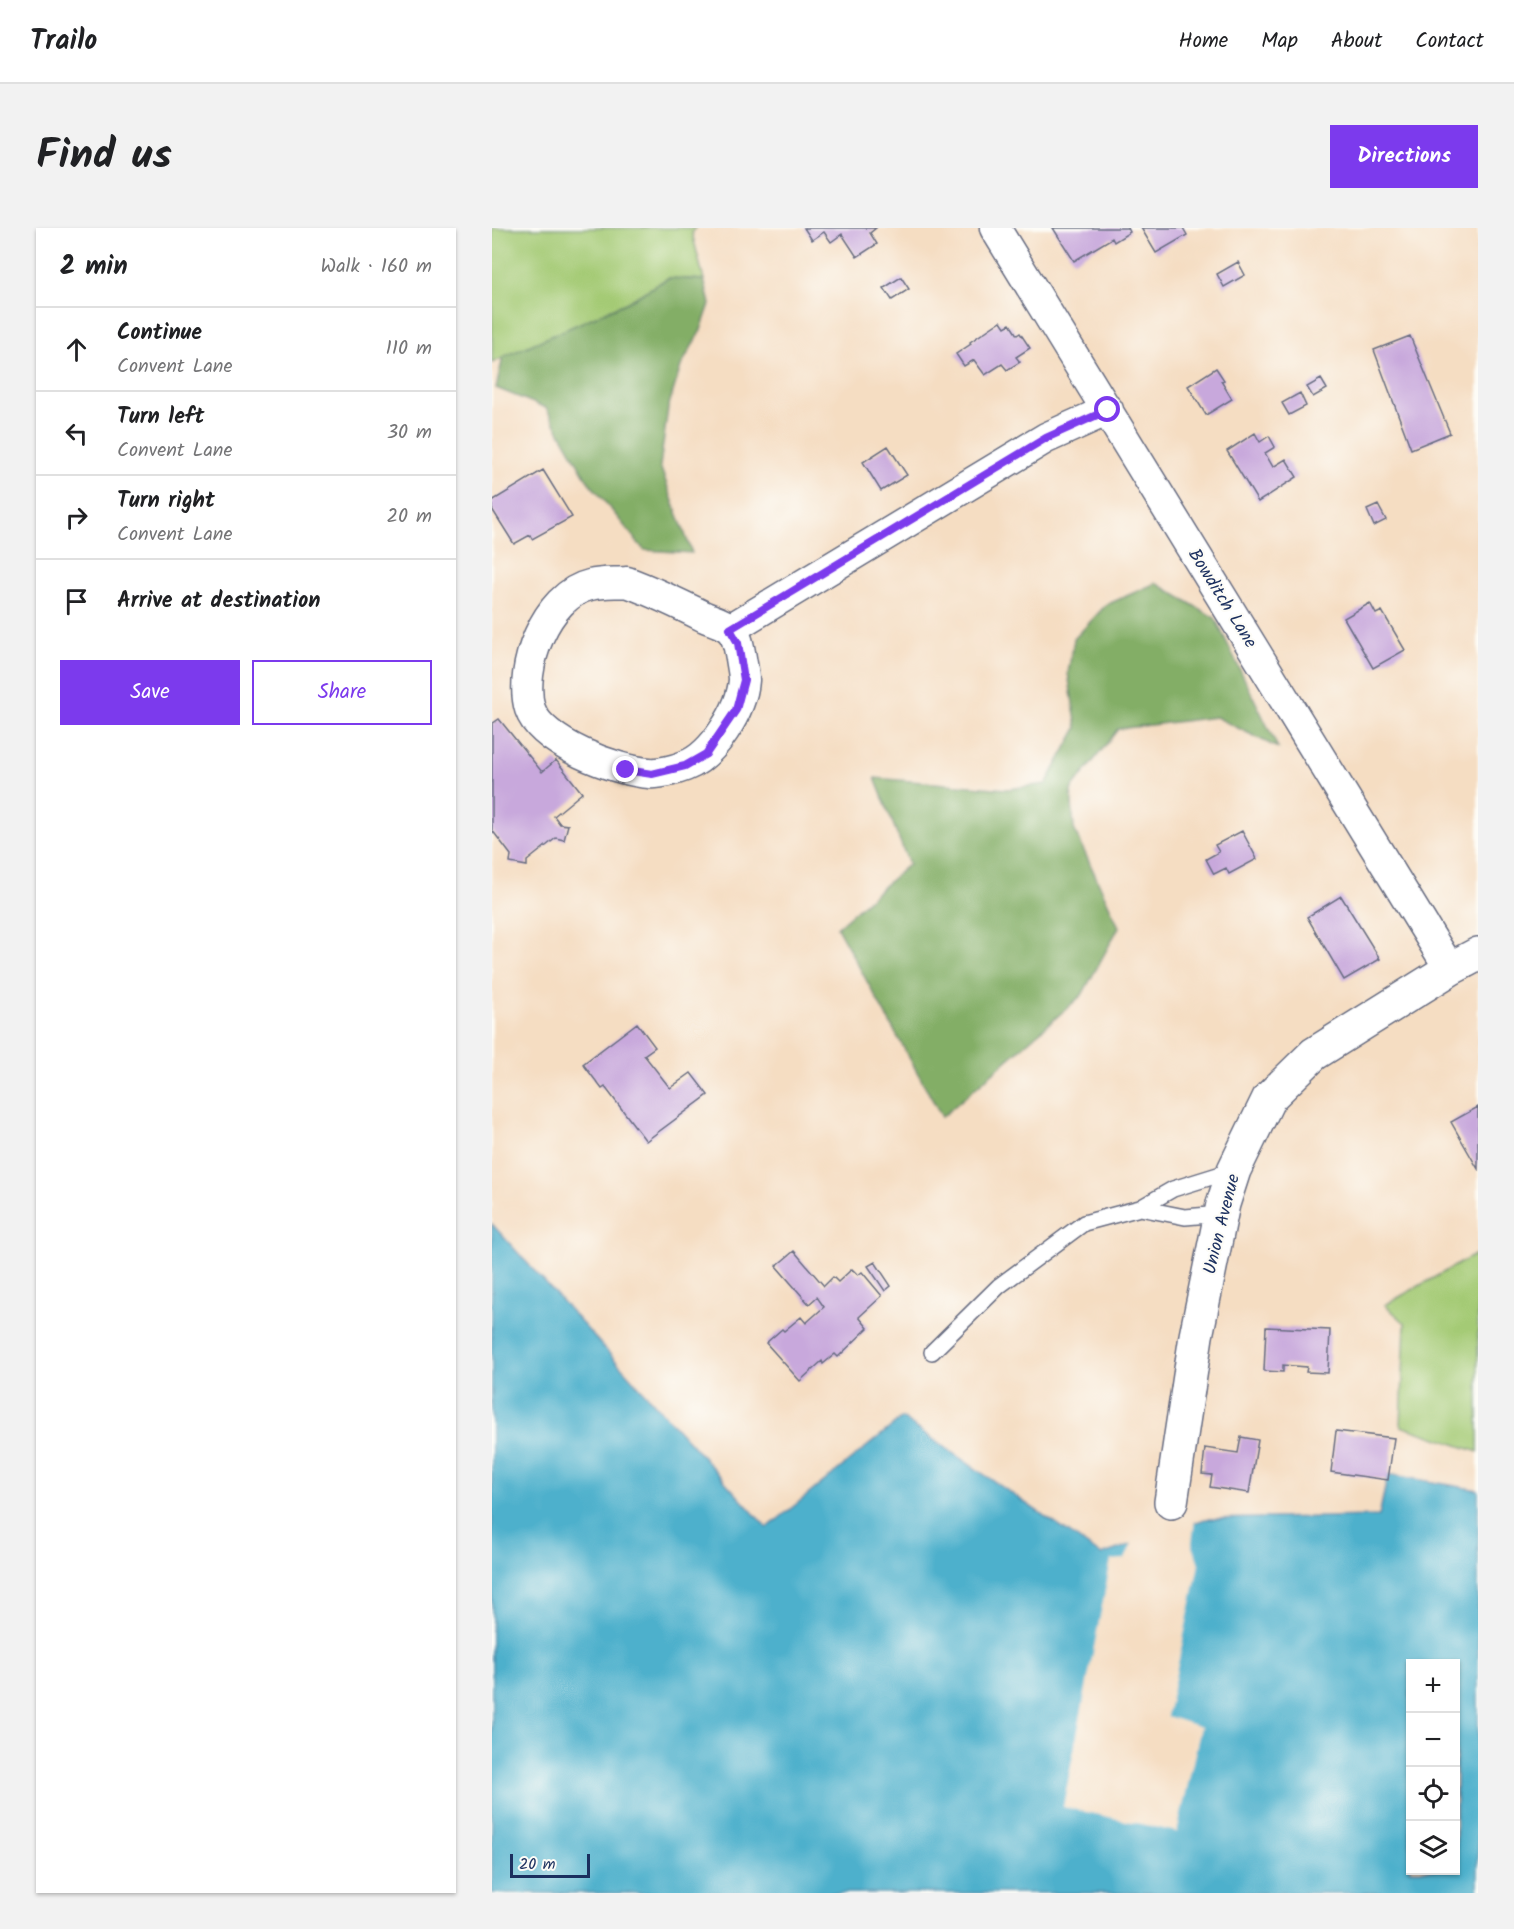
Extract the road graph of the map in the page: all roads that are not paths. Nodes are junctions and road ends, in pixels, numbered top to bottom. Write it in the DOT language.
graph roads {
  1 [pos="995,228"];
  2 [pos="1108,410"];
  3 [pos="730,629"];
  4 [pos="1464,962"];
  5 [pos="1234,1170"];
  6 [pos="1140,1208"];
  7 [pos="1221,1214"];
  8 [pos="932,1352"];
  9 [pos="1171,1502"];
  1 -- 2 [label="street, Bowditch Lane"];
  2 -- 3 [label="street"];
  2 -- 4 [label="street, Bowditch Lane"];
  3 -- 3 [label="street"];
  4 -- 5 [label="street, Union Avenue"];
  5 -- 6 [label="lane"];
  5 -- 7 [label="street, Union Avenue"];
  6 -- 7 [label="lane"];
  6 -- 8 [label="lane"];
  7 -- 9 [label="street, Union Avenue"];
}
